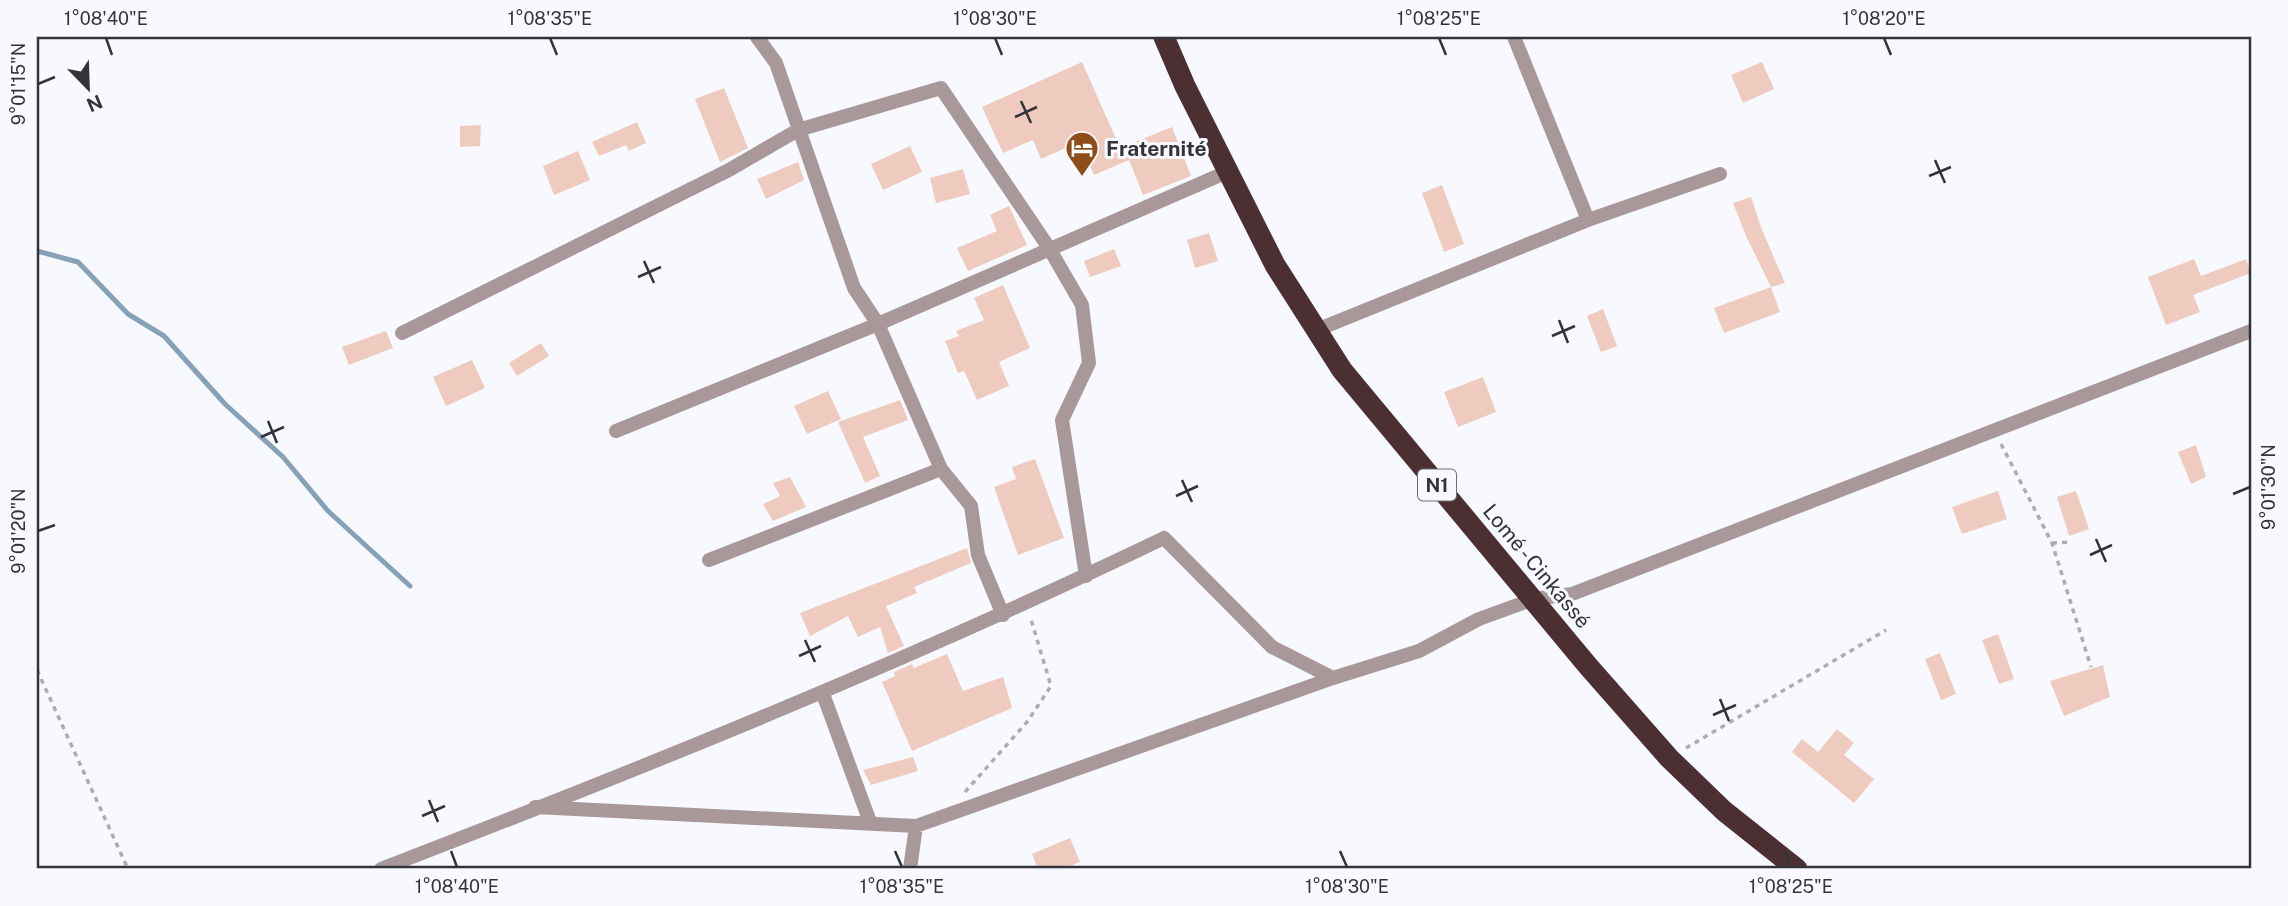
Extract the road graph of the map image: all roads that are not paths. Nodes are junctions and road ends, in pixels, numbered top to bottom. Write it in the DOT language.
graph roads {
  1 [pos="757,37"];
  2 [pos="1164,37"];
  3 [pos="1514,37"];
  4 [pos="798,130"];
  5 [pos="1227,172"];
  6 [pos="1720,174"];
  7 [pos="1588,220"];
  8 [pos="1049,248"];
  9 [pos="878,324"];
  10 [pos="1314,331"];
  11 [pos="2251,331"];
  12 [pos="401,333"];
  13 [pos="616,431"];
  14 [pos="941,469"];
  15 [pos="709,559"];
  16 [pos="1086,576"];
  17 [pos="1534,599"];
  18 [pos="1003,615"];
  19 [pos="1334,678"];
  20 [pos="822,694"];
  21 [pos="535,807"];
  22 [pos="870,822"];
  23 [pos="916,826"];
  24 [pos="381,869"];
  25 [pos="910,869"];
  26 [pos="1797,869"];
  1 -- 4 [label="street"];
  2 -- 5 [label="highway, Lomé - Cinkassé / N1"];
  3 -- 7 [label="street"];
  4 -- 8 [label="street"];
  4 -- 9 [label="street"];
  4 -- 12 [label="street"];
  5 -- 8 [label="street"];
  5 -- 10 [label="highway, Lomé - Cinkassé / N1"];
  6 -- 7 [label="street"];
  7 -- 10 [label="street"];
  8 -- 9 [label="street"];
  8 -- 16 [label="street"];
  9 -- 13 [label="street"];
  9 -- 14 [label="street"];
  10 -- 17 [label="highway, Lomé - Cinkassé / N1"];
  11 -- 17 [label="street"];
  14 -- 15 [label="street"];
  14 -- 18 [label="street"];
  16 -- 18 [label="street"];
  16 -- 19 [label="street"];
  17 -- 19 [label="street"];
  17 -- 26 [label="highway, Lomé - Cinkassé / N1"];
  18 -- 20 [label="street"];
  19 -- 23 [label="street"];
  20 -- 21 [label="street"];
  20 -- 22 [label="street"];
  21 -- 22 [label="street"];
  21 -- 24 [label="street"];
  22 -- 23 [label="street"];
  23 -- 25 [label="street"];
}
